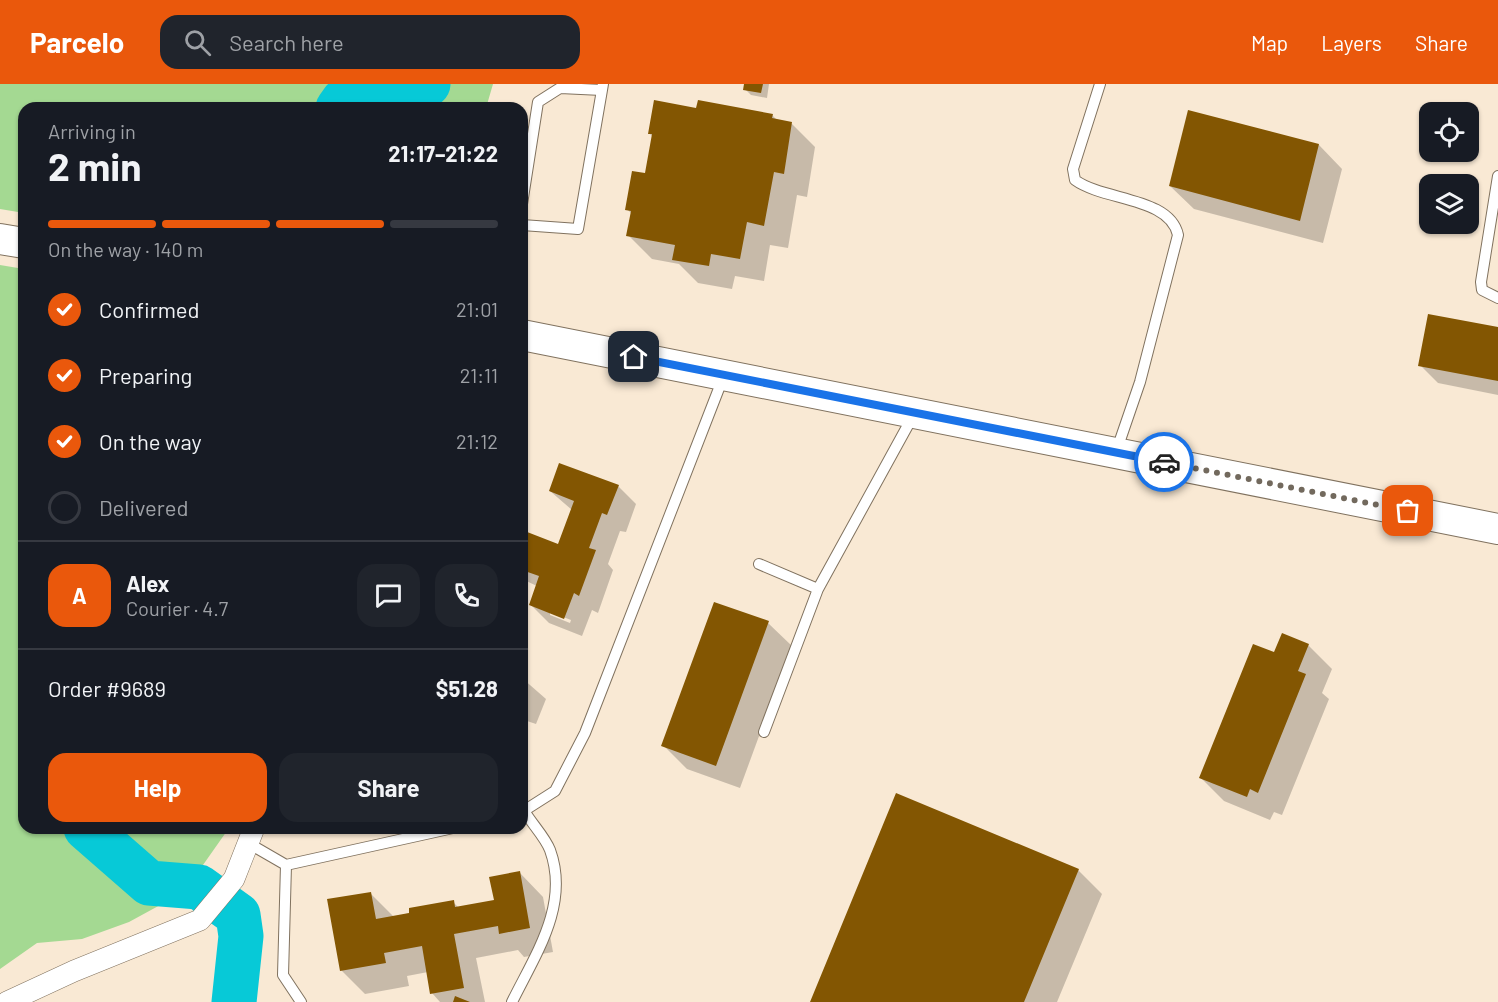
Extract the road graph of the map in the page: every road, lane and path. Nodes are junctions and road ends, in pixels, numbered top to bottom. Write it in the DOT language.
graph roads {
  1 [pos="1100,84"];
  2 [pos="602,87"];
  3 [pos="528,166"];
  4 [pos="1498,176"];
  5 [pos="528,225"];
  6 [pos="0,239"];
  7 [pos="18,242"];
  8 [pos="1498,298"];
  9 [pos="528,336"];
  10 [pos="724,375"];
  11 [pos="915,413"];
  12 [pos="1115,453"];
  13 [pos="1498,529"];
  14 [pos="759,564"];
  15 [pos="818,589"];
  16 [pos="764,732"];
  17 [pos="528,809"];
  18 [pos="528,819"];
  19 [pos="427,834"];
  20 [pos="251,836"];
  21 [pos="286,866"];
  22 [pos="7,1002"];
  23 [pos="301,1002"];
  24 [pos="512,1002"];
  1 -- 12 [label="lane"];
  2 -- 3 [label="lane"];
  2 -- 5 [label="lane"];
  4 -- 8 [label="lane"];
  6 -- 7 [label="street"];
  9 -- 10 [label="street"];
  10 -- 11 [label="street"];
  10 -- 17 [label="lane"];
  11 -- 12 [label="street"];
  11 -- 15 [label="lane"];
  12 -- 13 [label="street"];
  14 -- 15 [label="lane"];
  15 -- 16 [label="lane"];
  18 -- 24 [label="lane"];
  19 -- 21 [label="lane"];
  20 -- 21 [label="lane"];
  20 -- 22 [label="street"];
  21 -- 23 [label="lane"];
}
